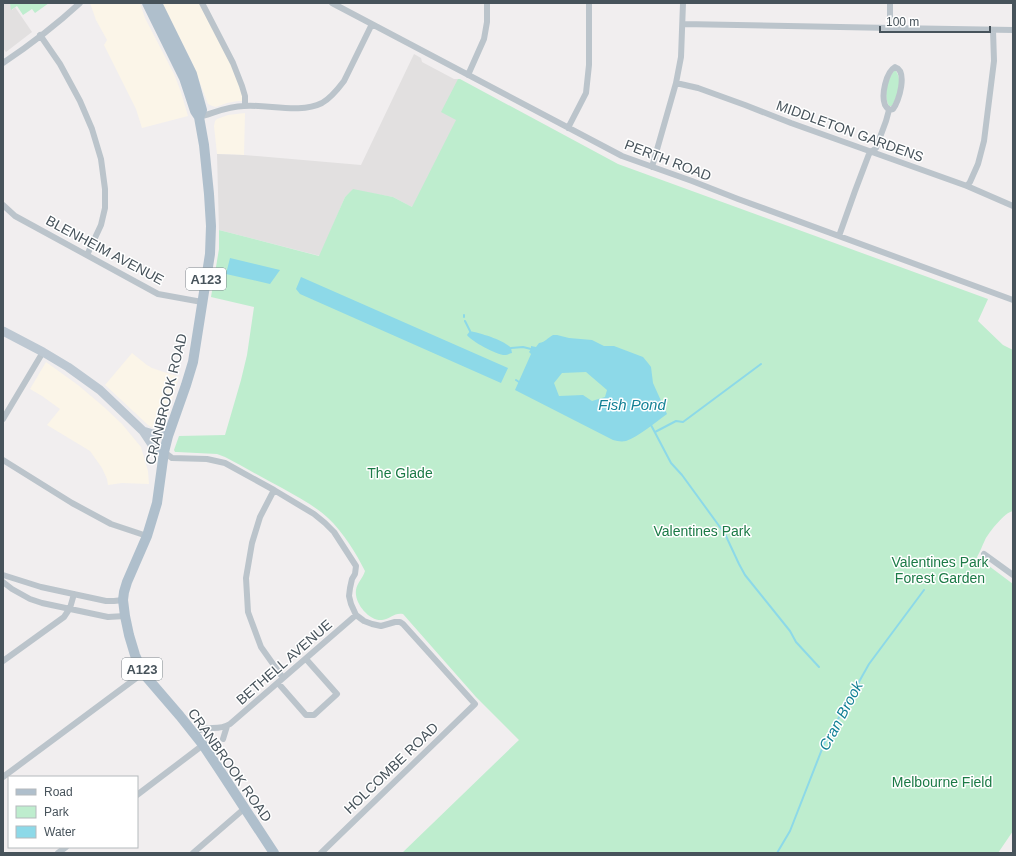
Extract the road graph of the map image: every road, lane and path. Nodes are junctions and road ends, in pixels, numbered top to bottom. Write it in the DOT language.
graph roads {
  1 [pos="80,3"];
  2 [pos="147,3"];
  3 [pos="157,3"];
  4 [pos="202,3"];
  5 [pos="332,3"];
  6 [pos="487,3"];
  7 [pos="589,3"];
  8 [pos="683,3"];
  9 [pos="890,3"];
  10 [pos="372,24"];
  11 [pos="683,24"];
  12 [pos="890,28"];
  13 [pos="993,30"];
  14 [pos="1013,30"];
  15 [pos="40,35"];
  16 [pos="3,63"];
  17 [pos="468,75"];
  18 [pos="676,83"];
  19 [pos="244,106"];
  20 [pos="889,110"];
  21 [pos="199,117"];
  22 [pos="568,128"];
  23 [pos="872,151"];
  24 [pos="652,167"];
  25 [pos="967,186"];
  26 [pos="3,205"];
  27 [pos="1013,206"];
  28 [pos="839,236"];
  29 [pos="87,254"];
  30 [pos="1013,300"];
  31 [pos="202,302"];
  32 [pos="3,331"];
  33 [pos="43,352"];
  34 [pos="3,419"];
  35 [pos="143,431"];
  36 [pos="168,436"];
  37 [pos="164,452"];
  38 [pos="3,460"];
  39 [pos="274,490"];
  40 [pos="147,536"];
  41 [pos="984,554"];
  42 [pos="3,575"];
  43 [pos="1013,575"];
  44 [pos="3,582"];
  45 [pos="74,594"];
  46 [pos="123,600"];
  47 [pos="70,608"];
  48 [pos="356,615"];
  49 [pos="125,616"];
  50 [pos="306,659"];
  51 [pos="3,661"];
  52 [pos="143,673"];
  53 [pos="283,678"];
  54 [pos="278,683"];
  55 [pos="227,726"];
  56 [pos="194,733"];
  57 [pos="223,739"];
  58 [pos="203,745"];
  59 [pos="3,777"];
  60 [pos="138,794"];
  61 [pos="245,808"];
  62 [pos="193,853"];
  63 [pos="274,853"];
  64 [pos="321,853"];
  1 -- 15 [label="street"];
  2 -- 21 [label="main road, CRANBROOK ROAD / A123"];
  3 -- 21 [label="main road, CRANBROOK ROAD / A123"];
  4 -- 19 [label="street"];
  5 -- 10 [label="street, PERTH ROAD"];
  6 -- 17 [label="street"];
  7 -- 22 [label="street"];
  8 -- 11 [label="street"];
  9 -- 12 [label="street"];
  10 -- 17 [label="street, PERTH ROAD"];
  10 -- 19 [label="street"];
  11 -- 12 [label="street"];
  11 -- 18 [label="street"];
  12 -- 13 [label="street"];
  13 -- 14 [label="street"];
  13 -- 25 [label="street"];
  15 -- 16 [label="street"];
  15 -- 29 [label="street"];
  17 -- 22 [label="street, PERTH ROAD"];
  18 -- 23 [label="street, MIDDLETON GARDENS"];
  18 -- 24 [label="street"];
  19 -- 21 [label="street"];
  20 -- 20 [label="street"];
  20 -- 23 [label="street"];
  21 -- 31 [label="main road, CRANBROOK ROAD / A123"];
  22 -- 24 [label="street, PERTH ROAD"];
  23 -- 25 [label="street, MIDDLETON GARDENS"];
  23 -- 28 [label="street"];
  24 -- 28 [label="street, PERTH ROAD"];
  25 -- 27 [label="street, MIDDLETON GARDENS"];
  26 -- 29 [label="street, BLENHEIM AVENUE"];
  28 -- 30 [label="street, PERTH ROAD"];
  29 -- 31 [label="street, BLENHEIM AVENUE"];
  31 -- 36 [label="main road, CRANBROOK ROAD / A123"];
  32 -- 33 [label="main road"];
  33 -- 34 [label="street"];
  33 -- 35 [label="main road"];
  35 -- 36 [label="main road"];
  35 -- 37 [label="main road"];
  36 -- 37 [label="main road, CRANBROOK ROAD / A123"];
  37 -- 39 [label="street"];
  37 -- 40 [label="main road, CRANBROOK ROAD / A123"];
  38 -- 40 [label="street"];
  39 -- 48 [label="street"];
  39 -- 53 [label="street"];
  40 -- 46 [label="main road, CRANBROOK ROAD / A123"];
  41 -- 43 [label="street"];
  42 -- 45 [label="street"];
  44 -- 47 [label="street"];
  45 -- 46 [label="street"];
  45 -- 47 [label="street"];
  46 -- 49 [label="main road, CRANBROOK ROAD / A123"];
  47 -- 49 [label="street"];
  47 -- 51 [label="street"];
  48 -- 50 [label="street, BETHELL AVENUE"];
  48 -- 64 [label="street, HOLCOMBE ROAD"];
  49 -- 52 [label="main road, CRANBROOK ROAD / A123"];
  50 -- 53 [label="street, BETHELL AVENUE"];
  50 -- 54 [label="street"];
  52 -- 56 [label="main road, CRANBROOK ROAD / A123"];
  52 -- 59 [label="street"];
  53 -- 54 [label="street, BETHELL AVENUE"];
  54 -- 55 [label="street, BETHELL AVENUE"];
  55 -- 56 [label="street"];
  55 -- 57 [label="street"];
  56 -- 58 [label="main road, CRANBROOK ROAD / A123"];
  58 -- 60 [label="street"];
  58 -- 61 [label="main road, CRANBROOK ROAD / A123"];
  61 -- 62 [label="street"];
  61 -- 63 [label="main road, CRANBROOK ROAD / A123"];
}
